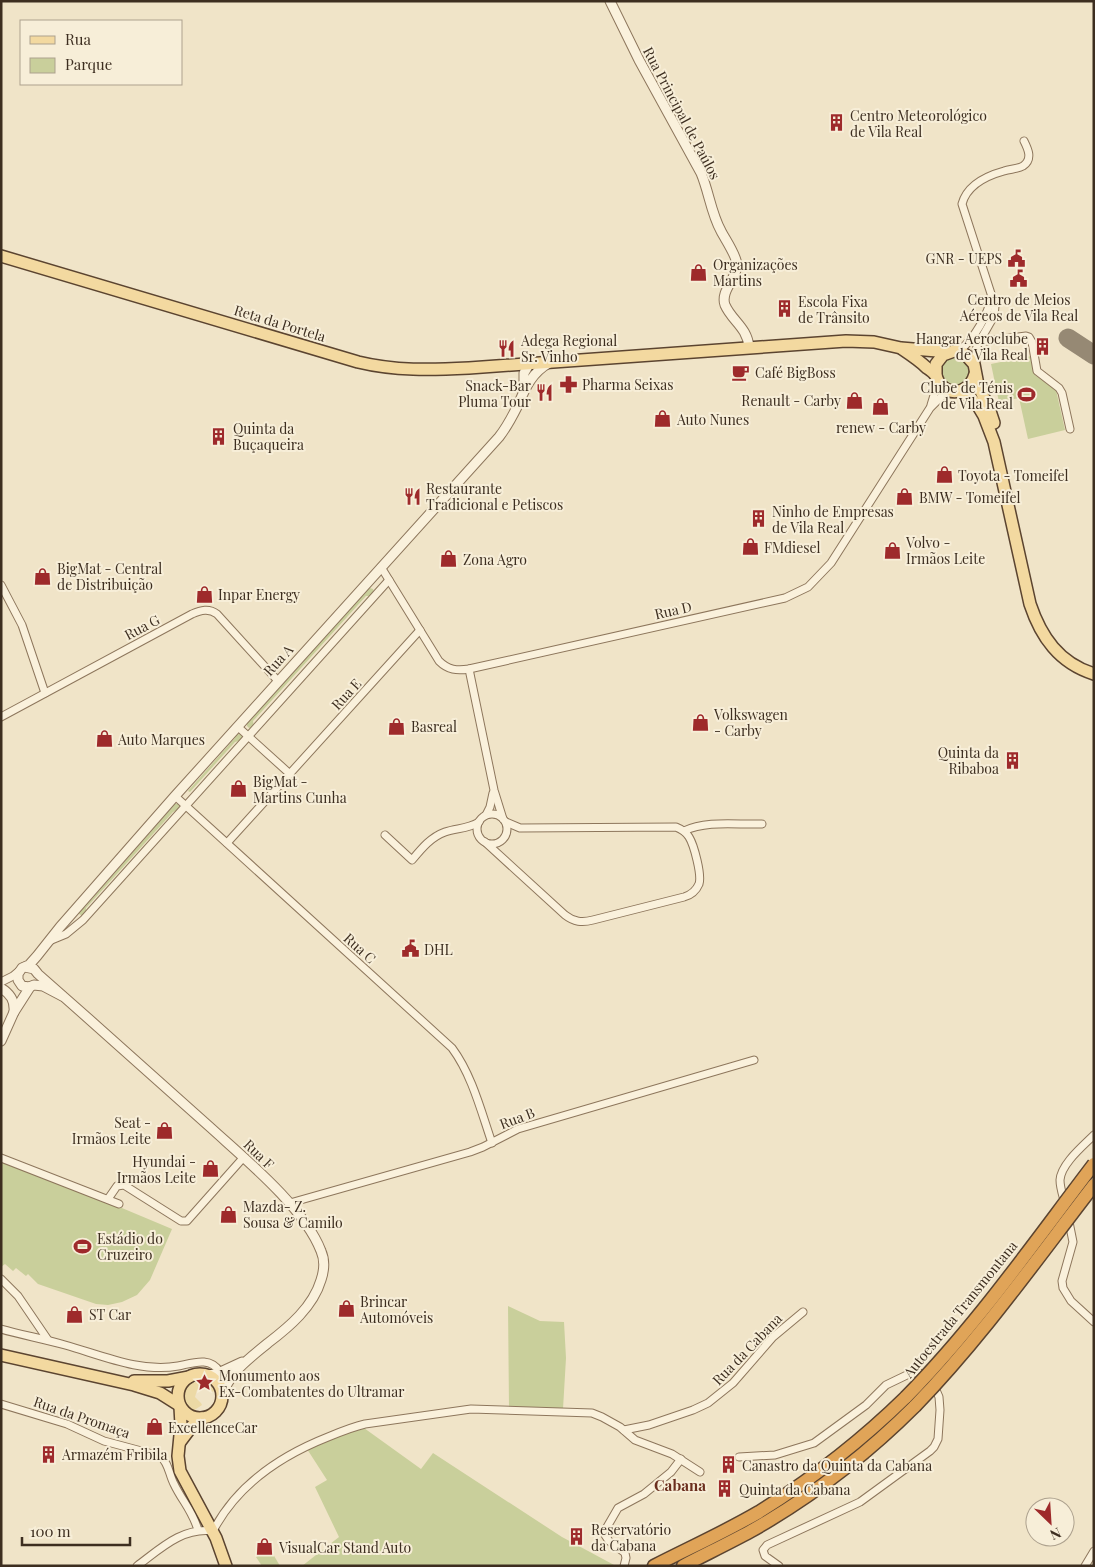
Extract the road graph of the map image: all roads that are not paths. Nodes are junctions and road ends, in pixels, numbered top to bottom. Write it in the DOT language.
graph roads {
  1 [pos="610,1"];
  2 [pos="1024,141"];
  3 [pos="1,256"];
  4 [pos="992,295"];
  5 [pos="978,342"];
  6 [pos="749,347"];
  7 [pos="901,348"];
  8 [pos="954,352"];
  9 [pos="554,362"];
  10 [pos="530,363"];
  11 [pos="515,364"];
  12 [pos="974,369"];
  13 [pos="937,379"];
  14 [pos="527,380"];
  15 [pos="948,390"];
  16 [pos="960,391"];
  17 [pos="930,408"];
  18 [pos="1070,429"];
  19 [pos="994,442"];
  20 [pos="381,567"];
  21 [pos="389,580"];
  22 [pos="1,585"];
  23 [pos="420,630"];
  24 [pos="469,669"];
  25 [pos="1094,674"];
  26 [pos="278,681"];
  27 [pos="45,693"];
  28 [pos="1,717"];
  29 [pos="238,727"];
  30 [pos="248,736"];
  31 [pos="290,774"];
  32 [pos="494,790"];
  33 [pos="175,796"];
  34 [pos="186,805"];
  35 [pos="486,815"];
  36 [pos="504,820"];
  37 [pos="479,822"];
  38 [pos="762,824"];
  39 [pos="520,828"];
  40 [pos="462,829"];
  41 [pos="684,831"];
  42 [pos="385,835"];
  43 [pos="478,835"];
  44 [pos="503,837"];
  45 [pos="485,842"];
  46 [pos="227,843"];
  47 [pos="501,856"];
  48 [pos="49,941"];
  49 [pos="22,969"];
  50 [pos="37,972"];
  51 [pos="1,982"];
  52 [pos="26,985"];
  53 [pos="1,988"];
  54 [pos="62,996"];
  55 [pos="14,1012"];
  56 [pos="1,1041"];
  57 [pos="754,1060"];
  58 [pos="1094,1135"];
  59 [pos="492,1142"];
  60 [pos="1,1158"];
  61 [pos="243,1158"];
  62 [pos="1094,1164"];
  63 [pos="1094,1185"];
  64 [pos="108,1199"];
  65 [pos="290,1203"];
  66 [pos="119,1204"];
  67 [pos="1,1279"];
  68 [pos="803,1312"];
  69 [pos="1094,1322"];
  70 [pos="1,1329"];
  71 [pos="48,1340"];
  72 [pos="1,1355"];
  73 [pos="249,1358"];
  74 [pos="220,1372"];
  75 [pos="206,1375"];
  76 [pos="189,1377"];
  77 [pos="116,1380"];
  78 [pos="222,1397"];
  79 [pos="911,1402"];
  80 [pos="1,1404"];
  81 [pos="180,1406"];
  82 [pos="202,1418"];
  83 [pos="621,1428"];
  84 [pos="180,1442"];
  85 [pos="739,1457"];
  86 [pos="681,1459"];
  87 [pos="700,1472"];
  88 [pos="198,1530"];
  89 [pos="212,1531"];
  90 [pos="728,1536"];
  91 [pos="1094,1551"];
  92 [pos="137,1566"];
  93 [pos="226,1566"];
  94 [pos="624,1566"];
  95 [pos="654,1566"];
  96 [pos="683,1566"];
  97 [pos="779,1566"];
  98 [pos="1085,1566"];
  1 -- 6 [label="street, Rua Principal de Paúlos"];
  2 -- 4 [label="street"];
  3 -- 11 [label="main road, Reta da Portela"];
  4 -- 5 [label="street"];
  4 -- 8 [label="street"];
  5 -- 12 [label="street"];
  5 -- 18 [label="street"];
  6 -- 7 [label="main road, Reta da Portela"];
  6 -- 9 [label="main road, Reta da Portela"];
  7 -- 8 [label="main road"];
  7 -- 13 [label="main road"];
  8 -- 12 [label="main road"];
  8 -- 13 [label="main road"];
  9 -- 10 [label="main road, Reta da Portela"];
  9 -- 14 [label="street"];
  10 -- 11 [label="main road, Reta da Portela"];
  10 -- 14 [label="street"];
  11 -- 14 [label="street"];
  12 -- 16 [label="main road"];
  12 -- 19 [label="main road"];
  13 -- 15 [label="main road"];
  13 -- 17 [label="street"];
  14 -- 20 [label="street, Rua A"];
  15 -- 16 [label="main road"];
  15 -- 17 [label="street"];
  16 -- 19 [label="main road"];
  17 -- 24 [label="street, Rua D"];
  19 -- 25 [label="main road"];
  20 -- 21 [label="street, Rua D"];
  20 -- 26 [label="street, Rua A"];
  21 -- 23 [label="street, Rua D"];
  21 -- 30 [label="street"];
  22 -- 27 [label="street"];
  23 -- 24 [label="street, Rua D"];
  23 -- 31 [label="street, Rua E"];
  24 -- 32 [label="street"];
  26 -- 27 [label="street, Rua G"];
  26 -- 29 [label="street, Rua A"];
  27 -- 28 [label="street, Rua G"];
  29 -- 30 [label="street"];
  29 -- 33 [label="street, Rua A"];
  30 -- 31 [label="street"];
  30 -- 34 [label="street"];
  31 -- 46 [label="street, Rua E"];
  32 -- 35 [label="street"];
  32 -- 36 [label="street"];
  33 -- 34 [label="street, Rua C"];
  33 -- 48 [label="street, Rua A"];
  34 -- 46 [label="street, Rua C"];
  34 -- 48 [label="street"];
  35 -- 36 [label="street"];
  35 -- 37 [label="street"];
  36 -- 39 [label="street"];
  36 -- 44 [label="street"];
  37 -- 40 [label="street"];
  37 -- 43 [label="street"];
  38 -- 41 [label="street"];
  39 -- 41 [label="street"];
  39 -- 44 [label="street"];
  40 -- 42 [label="street"];
  40 -- 43 [label="street"];
  41 -- 47 [label="street"];
  43 -- 45 [label="street"];
  44 -- 45 [label="street"];
  44 -- 47 [label="street"];
  45 -- 47 [label="street"];
  46 -- 59 [label="street, Rua C"];
  48 -- 49 [label="street, Rua A"];
  48 -- 50 [label="street"];
  49 -- 50 [label="street"];
  49 -- 51 [label="street"];
  49 -- 52 [label="street"];
  50 -- 52 [label="street"];
  50 -- 54 [label="street, Rua F"];
  51 -- 52 [label="street"];
  52 -- 54 [label="street"];
  52 -- 55 [label="street"];
  53 -- 55 [label="street"];
  54 -- 61 [label="street, Rua F"];
  55 -- 56 [label="street"];
  57 -- 59 [label="street, Rua B"];
  58 -- 69 [label="street"];
  59 -- 65 [label="street, Rua B"];
  60 -- 64 [label="street"];
  61 -- 64 [label="street"];
  61 -- 65 [label="street, Rua F"];
  62 -- 79 [label="highway, Autoestrada Transmontana, bridge"];
  63 -- 79 [label="highway, Autoestrada Transmontana, bridge"];
  64 -- 66 [label="street"];
  65 -- 73 [label="street, Rua F"];
  67 -- 71 [label="street"];
  68 -- 83 [label="street, Rua da Cabana"];
  70 -- 71 [label="street"];
  71 -- 74 [label="street"];
  72 -- 77 [label="main road"];
  73 -- 74 [label="street"];
  73 -- 78 [label="street"];
  74 -- 75 [label="street"];
  75 -- 76 [label="main road"];
  75 -- 78 [label="main road"];
  76 -- 77 [label="main road"];
  76 -- 81 [label="main road"];
  77 -- 81 [label="main road"];
  78 -- 82 [label="main road"];
  79 -- 90 [label="highway, Autoestrada Transmontana"];
  80 -- 88 [label="street, Rua da Promaça"];
  81 -- 82 [label="main road"];
  81 -- 84 [label="main road"];
  82 -- 84 [label="main road"];
  83 -- 86 [label="street"];
  83 -- 89 [label="street"];
  84 -- 89 [label="main road"];
  85 -- 97 [label="street"];
  86 -- 87 [label="street"];
  86 -- 94 [label="street"];
  88 -- 89 [label="street"];
  88 -- 92 [label="street"];
  89 -- 93 [label="main road"];
  90 -- 95 [label="highway, Autoestrada Transmontana"];
  90 -- 96 [label="highway, Autoestrada Transmontana"];
  91 -- 98 [label="street"];
}
